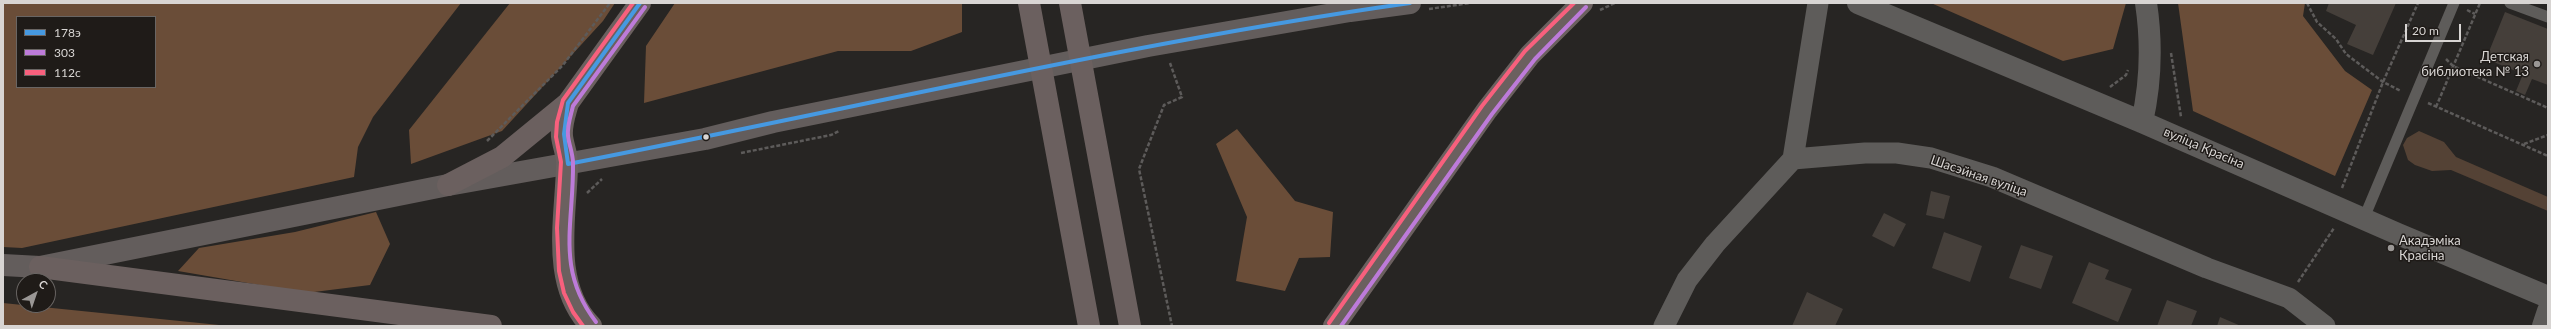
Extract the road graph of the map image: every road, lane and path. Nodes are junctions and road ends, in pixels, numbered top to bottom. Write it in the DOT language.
graph roads {
  1 [pos="610,3"];
  2 [pos="640,3"];
  3 [pos="1029,3"];
  4 [pos="1070,3"];
  5 [pos="1410,3"];
  6 [pos="1582,3"];
  7 [pos="1818,3"];
  8 [pos="1858,3"];
  9 [pos="2146,3"];
  10 [pos="2308,3"];
  11 [pos="2418,3"];
  12 [pos="2454,3"];
  13 [pos="2480,3"];
  14 [pos="2510,3"];
  15 [pos="2548,17"];
  16 [pos="2171,48"];
  17 [pos="2434,48"];
  18 [pos="1170,62"];
  19 [pos="2453,66"];
  20 [pos="2383,82"];
  21 [pos="2414,97"];
  22 [pos="568,103"];
  23 [pos="2436,107"];
  24 [pos="2548,108"];
  25 [pos="2182,121"];
  26 [pos="2142,122"];
  27 [pos="2548,135"];
  28 [pos="484,143"];
  29 [pos="2523,144"];
  30 [pos="2548,156"];
  31 [pos="1794,159"];
  32 [pos="568,164"];
  33 [pos="603,178"];
  34 [pos="448,184"];
  35 [pos="2341,191"];
  36 [pos="586,194"];
  37 [pos="2364,218"];
  38 [pos="2336,224"];
  39 [pos="3,265"];
  40 [pos="40,267"];
  41 [pos="2548,297"];
  42 [pos="2289,298"];
  43 [pos="2548,311"];
  44 [pos="491,326"];
  45 [pos="591,326"];
  46 [pos="1089,326"];
  47 [pos="1130,326"];
  48 [pos="1172,326"];
  49 [pos="1334,326"];
  50 [pos="1664,326"];
  51 [pos="2324,326"];
  52 [pos="2543,326"];
  1 -- 28 [label="path"];
  2 -- 22 [label="highway"];
  3 -- 46 [label="highway"];
  4 -- 47 [label="highway"];
  5 -- 32 [label="main road"];
  6 -- 49 [label="highway"];
  7 -- 31 [label="street"];
  8 -- 26 [label="street, вуліца Красіна"];
  9 -- 26 [label="street"];
  10 -- 20 [label="path"];
  11 -- 20 [label="path"];
  12 -- 17 [label="lane"];
  13 -- 19 [label="path"];
  14 -- 15 [label="lane"];
  16 -- 25 [label="path"];
  17 -- 19 [label="path"];
  17 -- 21 [label="lane"];
  18 -- 48 [label="path"];
  19 -- 23 [label="path"];
  19 -- 24 [label="path"];
  20 -- 21 [label="path"];
  20 -- 35 [label="path"];
  21 -- 23 [label="path"];
  21 -- 37 [label="lane"];
  22 -- 32 [label="highway"];
  22 -- 34 [label="highway"];
  23 -- 29 [label="path"];
  26 -- 37 [label="street, вуліца Красіна"];
  27 -- 29 [label="path"];
  29 -- 30 [label="path"];
  31 -- 42 [label="street, Шасэйная вуліца"];
  31 -- 50 [label="street"];
  32 -- 34 [label="main road"];
  32 -- 45 [label="highway"];
  33 -- 36 [label="path"];
  34 -- 40 [label="main road"];
  37 -- 41 [label="street, вуліца Красіна"];
  38 -- 42 [label="path"];
  39 -- 40 [label="main road"];
  40 -- 44 [label="highway"];
  42 -- 51 [label="street, Шасэйная вуліца"];
  43 -- 52 [label="street"];
}
